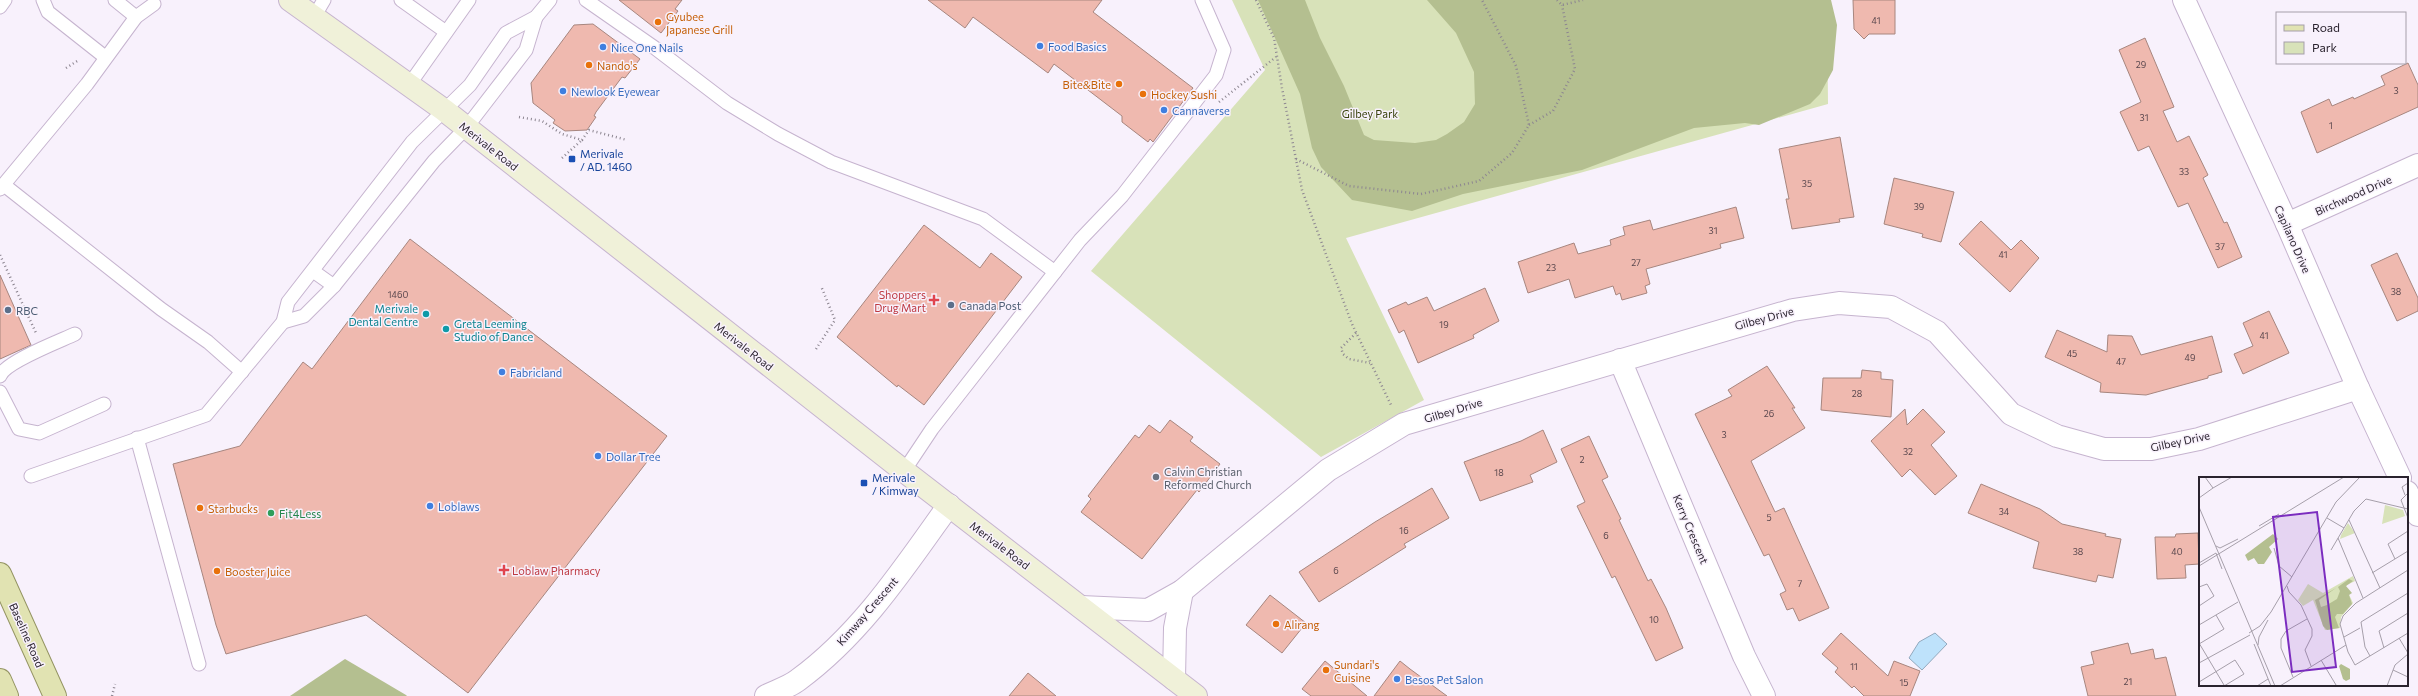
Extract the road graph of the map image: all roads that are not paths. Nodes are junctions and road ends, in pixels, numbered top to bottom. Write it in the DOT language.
graph roads {
  1 [pos="6,0"];
  2 [pos="43,0"];
  3 [pos="115,0"];
  4 [pos="290,0"];
  5 [pos="401,0"];
  6 [pos="469,0"];
  7 [pos="550,0"];
  8 [pos="586,0"];
  9 [pos="1202,0"];
  10 [pos="2184,0"];
  11 [pos="154,4"];
  12 [pos="0,7"];
  13 [pos="319,9"];
  14 [pos="136,16"];
  15 [pos="536,17"];
  16 [pos="446,32"];
  17 [pos="105,57"];
  18 [pos="409,85"];
  19 [pos="444,110"];
  20 [pos="466,128"];
  21 [pos="2418,165"];
  22 [pos="2,187"];
  23 [pos="2287,224"];
  24 [pos="313,271"];
  25 [pos="1055,272"];
  26 [pos="334,286"];
  27 [pos="283,322"];
  28 [pos="75,334"];
  29 [pos="1620,360"];
  30 [pos="242,372"];
  31 [pos="0,376"];
  32 [pos="2358,388"];
  33 [pos="0,392"];
  34 [pos="104,404"];
  35 [pos="137,438"];
  36 [pos="904,471"];
  37 [pos="32,476"];
  38 [pos="2400,477"];
  39 [pos="2408,494"];
  40 [pos="949,505"];
  41 [pos="2418,515"];
  42 [pos="0,574"];
  43 [pos="1182,591"];
  44 [pos="1081,608"];
  45 [pos="199,664"];
  46 [pos="1174,679"];
  47 [pos="0,680"];
  48 [pos="7,696"];
  49 [pos="55,696"];
  50 [pos="766,696"];
  51 [pos="1196,696"];
  52 [pos="1764,696"];
  1 -- 12 [label="lane"];
  2 -- 17 [label="lane"];
  3 -- 14 [label="lane"];
  4 -- 13 [label="main road, Merivale Road"];
  5 -- 16 [label="lane"];
  6 -- 16 [label="lane"];
  7 -- 15 [label="lane"];
  8 -- 25 [label="lane"];
  9 -- 25 [label="lane"];
  10 -- 23 [label="street, Capilano Drive"];
  11 -- 14 [label="lane"];
  13 -- 18 [label="main road, Merivale Road"];
  14 -- 17 [label="lane"];
  15 -- 19 [label="lane"];
  15 -- 20 [label="lane"];
  16 -- 18 [label="lane"];
  17 -- 22 [label="lane"];
  18 -- 19 [label="main road, Merivale Road"];
  19 -- 20 [label="main road, Merivale Road"];
  19 -- 24 [label="lane"];
  20 -- 26 [label="lane"];
  20 -- 36 [label="main road, Merivale Road"];
  21 -- 23 [label="street, Birchwood Drive"];
  22 -- 30 [label="lane"];
  23 -- 32 [label="street, Capilano Drive"];
  24 -- 26 [label="lane"];
  24 -- 27 [label="lane"];
  25 -- 36 [label="lane"];
  26 -- 27 [label="lane"];
  27 -- 30 [label="lane"];
  28 -- 31 [label="lane"];
  29 -- 32 [label="street, Gilbey Drive"];
  29 -- 43 [label="street, Gilbey Drive"];
  29 -- 52 [label="street, Kerry Crescent"];
  30 -- 35 [label="lane"];
  32 -- 38 [label="street, Capilano Drive"];
  33 -- 34 [label="lane"];
  35 -- 37 [label="lane"];
  35 -- 45 [label="lane"];
  36 -- 40 [label="main road, Merivale Road"];
  39 -- 41 [label="street"];
  40 -- 44 [label="main road, Merivale Road"];
  40 -- 50 [label="street, Kimway Crescent"];
  42 -- 49 [label="main road, Baseline Road"];
  43 -- 44 [label="street, Gilbey Drive"];
  43 -- 46 [label="street"];
  44 -- 46 [label="main road, Merivale Road"];
  46 -- 51 [label="main road, Merivale Road"];
  47 -- 48 [label="main road"];
}
